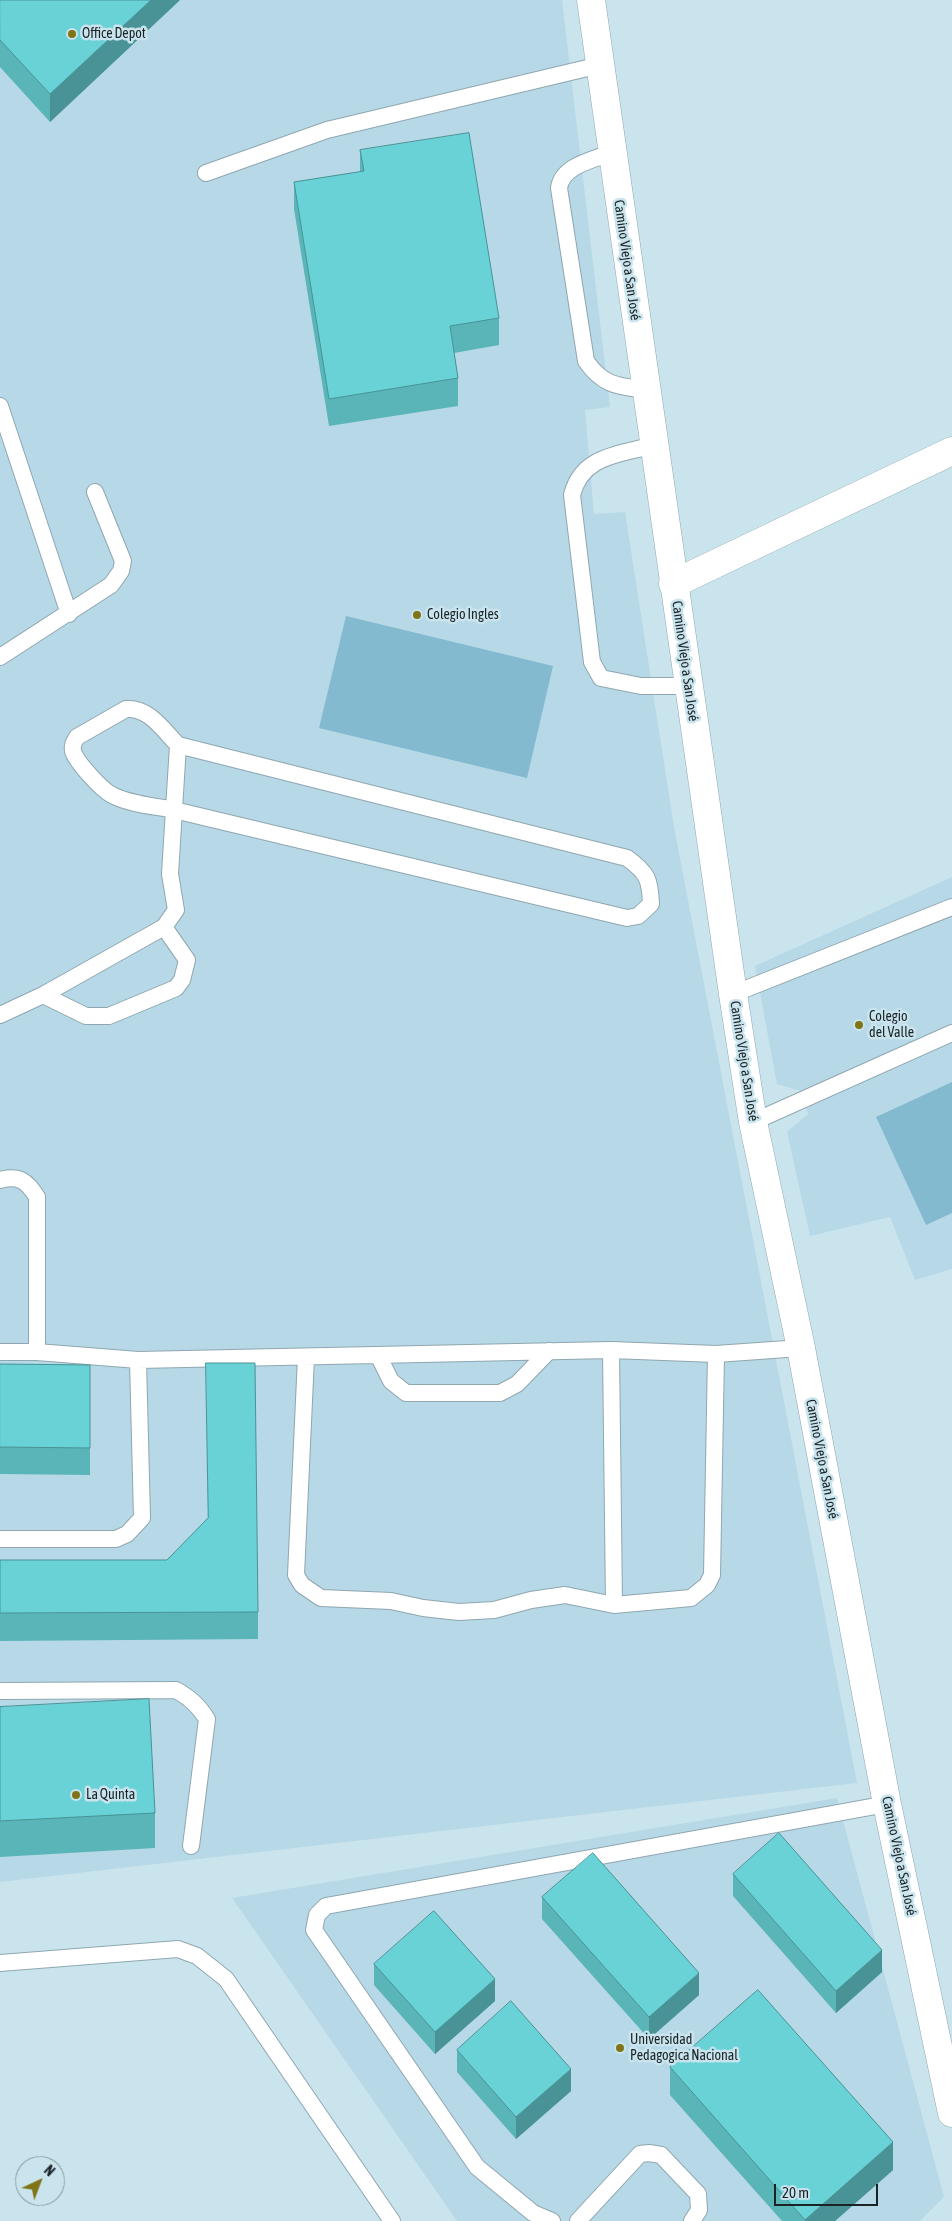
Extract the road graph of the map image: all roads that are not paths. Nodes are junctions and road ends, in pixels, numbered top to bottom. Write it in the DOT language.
graph roads {
  1 [pos="591,0"];
  2 [pos="600,65"];
  3 [pos="613,152"];
  4 [pos="206,173"];
  5 [pos="646,390"];
  6 [pos="0,406"];
  7 [pos="654,445"];
  8 [pos="952,451"];
  9 [pos="95,492"];
  10 [pos="674,584"];
  11 [pos="68,614"];
  12 [pos="0,657"];
  13 [pos="688,686"];
  14 [pos="178,745"];
  15 [pos="174,810"];
  16 [pos="952,907"];
  17 [pos="164,927"];
  18 [pos="733,994"];
  19 [pos="44,995"];
  20 [pos="0,1015"];
  21 [pos="952,1033"];
  22 [pos="753,1122"];
  23 [pos="0,1180"];
  24 [pos="801,1348"];
  25 [pos="611,1350"];
  26 [pos="549,1351"];
  27 [pos="0,1352"];
  28 [pos="37,1352"];
  29 [pos="716,1354"];
  30 [pos="378,1355"];
  31 [pos="306,1356"];
  32 [pos="138,1360"];
  33 [pos="0,1539"];
  34 [pos="614,1605"];
  35 [pos="0,1692"];
  36 [pos="888,1804"];
  37 [pos="191,1846"];
  38 [pos="0,1963"];
  39 [pos="952,2113"];
  40 [pos="392,2221"];
  41 [pos="552,2221"];
  42 [pos="578,2221"];
  43 [pos="692,2221"];
  1 -- 2 [label="street, Camino Viejo a San José"];
  2 -- 3 [label="street, Camino Viejo a San José"];
  2 -- 4 [label="lane"];
  3 -- 5 [label="street, Camino Viejo a San José"];
  3 -- 5 [label="lane"];
  5 -- 7 [label="street, Camino Viejo a San José"];
  6 -- 11 [label="lane"];
  7 -- 10 [label="street, Camino Viejo a San José"];
  7 -- 13 [label="lane"];
  8 -- 10 [label="street"];
  9 -- 11 [label="lane"];
  10 -- 13 [label="street, Camino Viejo a San José"];
  11 -- 12 [label="lane"];
  13 -- 18 [label="street, Camino Viejo a San José"];
  14 -- 15 [label="lane"];
  14 -- 15 [label="lane"];
  14 -- 15 [label="lane"];
  15 -- 17 [label="lane"];
  16 -- 18 [label="lane"];
  17 -- 19 [label="lane"];
  17 -- 19 [label="lane"];
  18 -- 22 [label="street, Camino Viejo a San José"];
  19 -- 20 [label="lane"];
  21 -- 22 [label="lane"];
  22 -- 24 [label="street, Camino Viejo a San José"];
  23 -- 28 [label="lane"];
  24 -- 29 [label="lane"];
  24 -- 36 [label="street, Camino Viejo a San José"];
  25 -- 26 [label="lane"];
  25 -- 29 [label="lane"];
  25 -- 34 [label="lane"];
  26 -- 30 [label="lane"];
  26 -- 30 [label="lane"];
  27 -- 28 [label="lane"];
  28 -- 32 [label="lane"];
  29 -- 34 [label="lane"];
  30 -- 31 [label="lane"];
  31 -- 32 [label="lane"];
  31 -- 34 [label="lane"];
  32 -- 33 [label="lane"];
  35 -- 37 [label="lane"];
  36 -- 39 [label="street, Camino Viejo a San José"];
  36 -- 41 [label="lane"];
  38 -- 40 [label="lane"];
  42 -- 43 [label="lane"];
}
